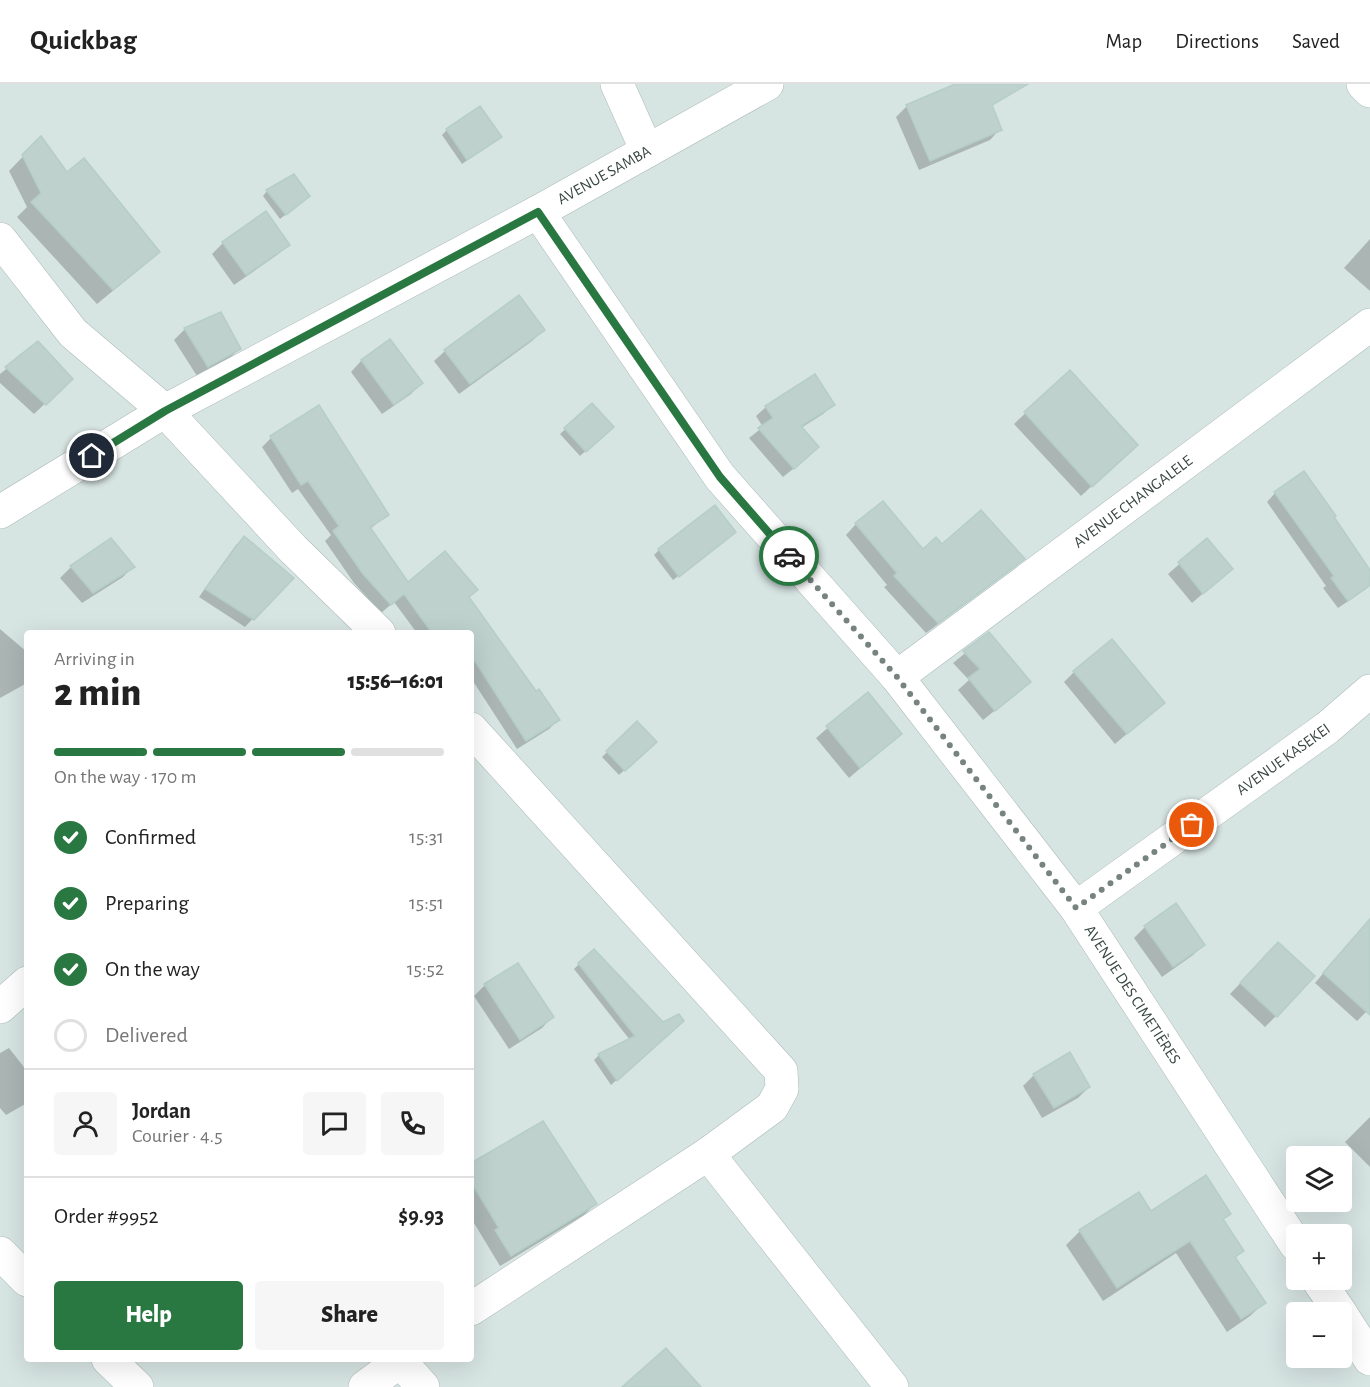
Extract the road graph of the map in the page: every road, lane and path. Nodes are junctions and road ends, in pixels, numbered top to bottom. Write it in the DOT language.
graph roads {
  1 [pos="618,84"];
  2 [pos="767,84"];
  3 [pos="1363,84"];
  4 [pos="1370,91"];
  5 [pos="647,151"];
  6 [pos="538,212"];
  7 [pos="0,238"];
  8 [pos="1370,325"];
  9 [pos="165,411"];
  10 [pos="0,512"];
  11 [pos="376,630"];
  12 [pos="897,677"];
  13 [pos="1370,691"];
  14 [pos="474,732"];
  15 [pos="1076,908"];
  16 [pos="24,986"];
  17 [pos="0,1006"];
  18 [pos="708,1154"];
  19 [pos="1286,1230"];
  20 [pos="0,1253"];
  21 [pos="24,1277"];
  22 [pos="474,1306"];
  23 [pos="1352,1331"];
  24 [pos="1370,1359"];
  25 [pos="111,1362"];
  26 [pos="399,1362"];
  27 [pos="404,1362"];
  28 [pos="137,1387"];
  29 [pos="365,1387"];
  30 [pos="423,1387"];
  31 [pos="892,1387"];
  1 -- 5 [label="street"];
  2 -- 5 [label="street, AVENUE SAMBA"];
  3 -- 4 [label="street"];
  5 -- 6 [label="street, AVENUE SAMBA"];
  6 -- 9 [label="street, AVENUE SAMBA"];
  6 -- 12 [label="street, AVENUE DES CIMETIÈRES"];
  7 -- 9 [label="street"];
  8 -- 12 [label="street, AVENUE CHANGALELE"];
  9 -- 10 [label="street, AVENUE SAMBA"];
  9 -- 11 [label="street"];
  12 -- 15 [label="street, AVENUE DES CIMETIÈRES"];
  13 -- 15 [label="street, AVENUE KASEKEI"];
  14 -- 18 [label="street"];
  15 -- 19 [label="street, AVENUE DES CIMETIÈRES"];
  16 -- 17 [label="street"];
  18 -- 22 [label="street"];
  18 -- 31 [label="street"];
  20 -- 21 [label="street"];
  23 -- 24 [label="street"];
  25 -- 28 [label="street"];
  26 -- 29 [label="street"];
  27 -- 30 [label="street"];
}
